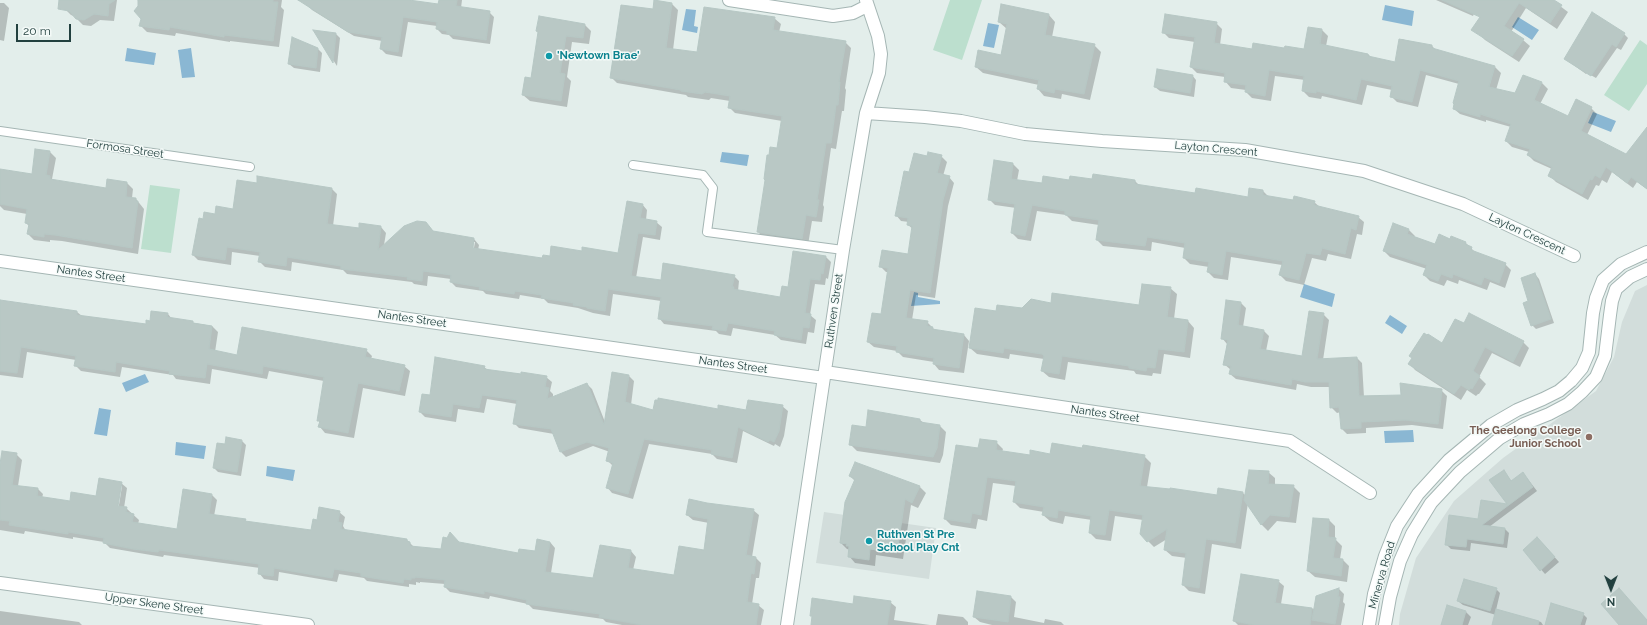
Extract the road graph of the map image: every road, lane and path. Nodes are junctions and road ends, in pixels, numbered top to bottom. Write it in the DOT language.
graph roads {
  1 [pos="729,0"];
  2 [pos="866,3"];
  3 [pos="866,113"];
  4 [pos="0,131"];
  5 [pos="633,165"];
  6 [pos="250,167"];
  7 [pos="843,250"];
  8 [pos="1647,252"];
  9 [pos="1574,256"];
  10 [pos="0,261"];
  11 [pos="1647,269"];
  12 [pos="825,375"];
  13 [pos="1370,493"];
  14 [pos="0,583"];
  15 [pos="308,625"];
  16 [pos="787,625"];
  17 [pos="1369,625"];
  18 [pos="1385,625"];
  1 -- 2 [label="street"];
  2 -- 3 [label="street, Ruthven Street"];
  3 -- 7 [label="street, Ruthven Street"];
  3 -- 9 [label="street, Layton Crescent"];
  4 -- 6 [label="lane, Formosa Street"];
  5 -- 7 [label="lane"];
  7 -- 12 [label="street, Ruthven Street"];
  8 -- 17 [label="street, Minerva Road"];
  10 -- 12 [label="street, Nantes Street"];
  11 -- 18 [label="street, Minerva Road"];
  12 -- 13 [label="street, Nantes Street"];
  12 -- 16 [label="street, Ruthven Street"];
  14 -- 15 [label="street, Upper Skene Street"];
}
